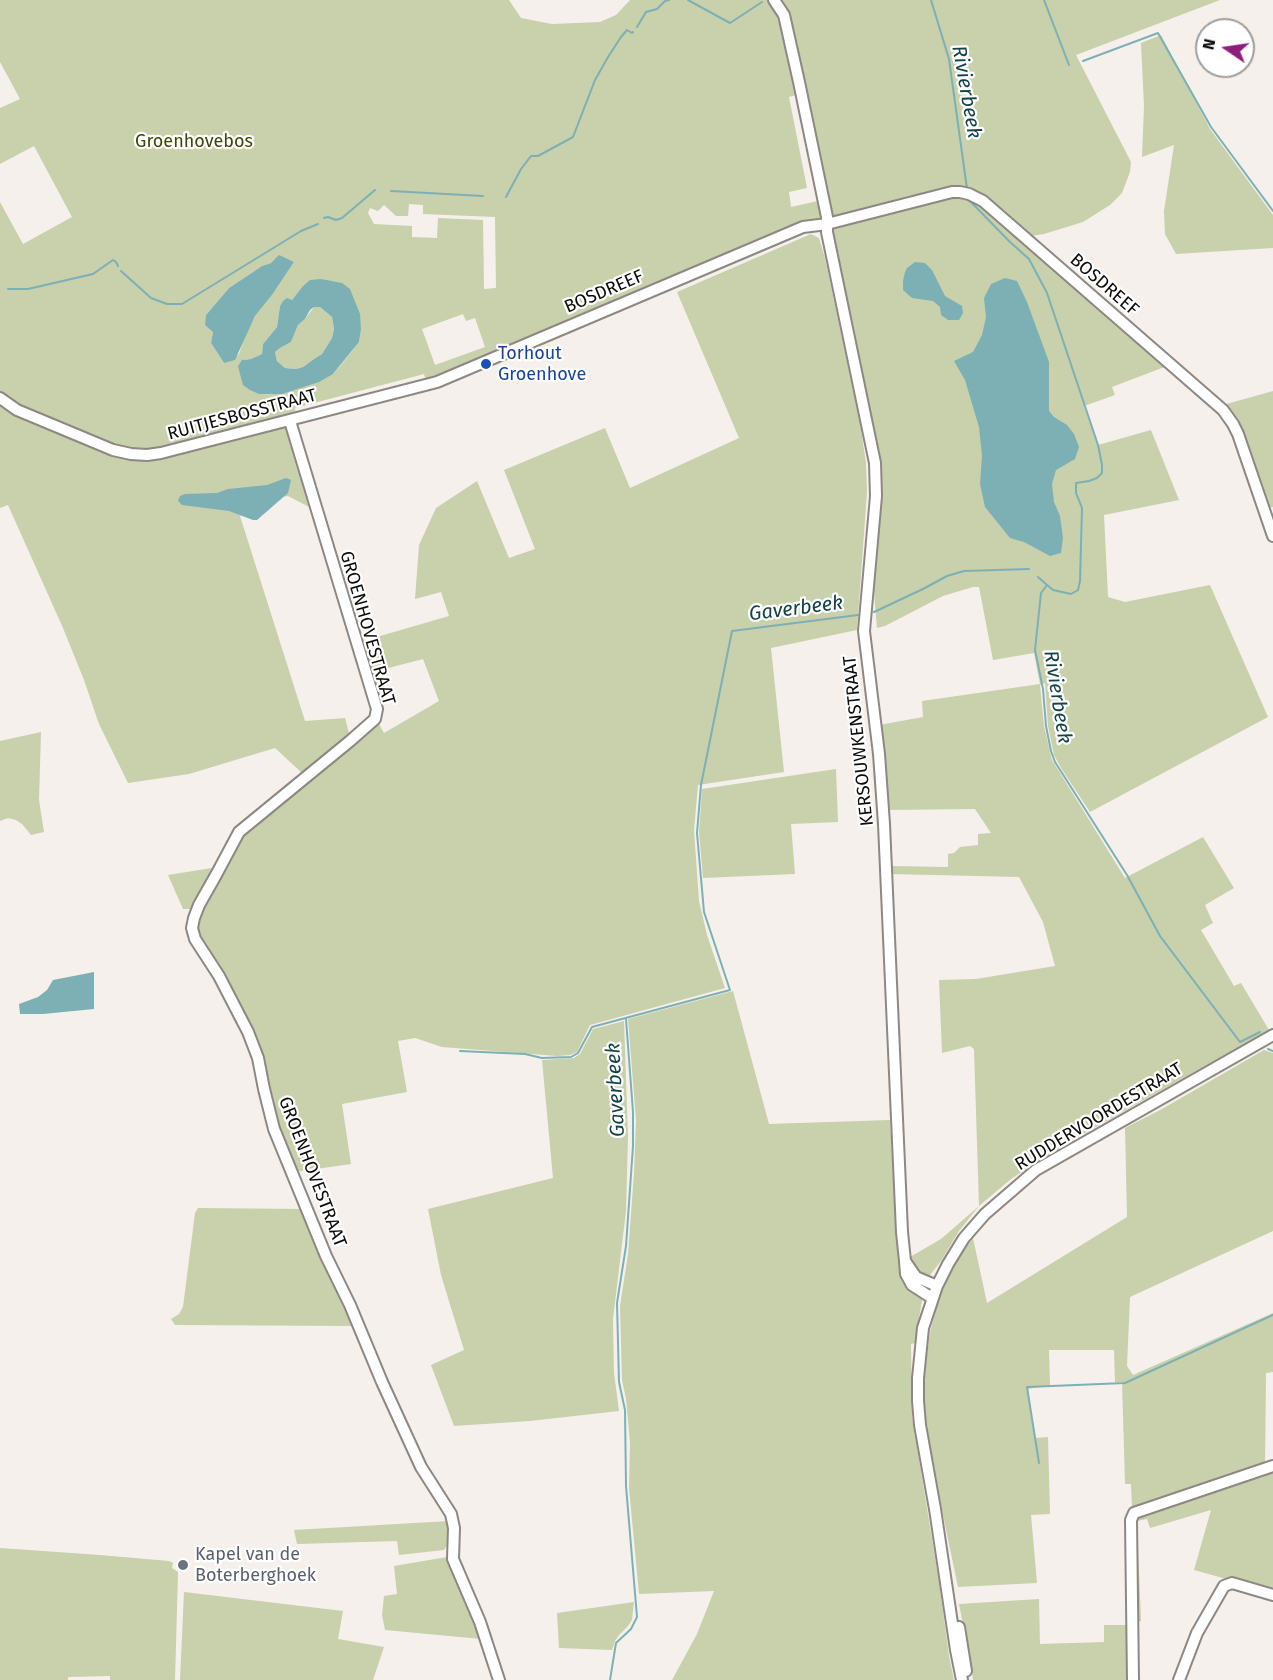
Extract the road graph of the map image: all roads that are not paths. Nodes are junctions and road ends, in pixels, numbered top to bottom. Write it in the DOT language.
graph roads {
  1 [pos="774,0"];
  2 [pos="827,224"];
  3 [pos="496,357"];
  4 [pos="0,398"];
  5 [pos="290,421"];
  6 [pos="1273,536"];
  7 [pos="1273,1035"];
  8 [pos="905,1261"];
  9 [pos="937,1286"];
  10 [pos="932,1298"];
  11 [pos="1273,1466"];
  12 [pos="1273,1595"];
  13 [pos="948,1597"];
  14 [pos="499,1680"];
  15 [pos="962,1680"];
  16 [pos="966,1680"];
  17 [pos="1133,1680"];
  18 [pos="1179,1680"];
  1 -- 2 [label="street"];
  2 -- 3 [label="street, BOSDREEF"];
  2 -- 6 [label="street, BOSDREEF"];
  2 -- 8 [label="street, KERSOUWKENSTRAAT"];
  3 -- 5 [label="street, RUITJESBOSSTRAAT"];
  4 -- 5 [label="street, RUITJESBOSSTRAAT"];
  5 -- 14 [label="street, GROENHOVESTRAAT"];
  7 -- 9 [label="street, RUDDERVOORDESTRAAT"];
  8 -- 9 [label="street"];
  8 -- 10 [label="street, KERSOUWKENSTRAAT"];
  9 -- 10 [label="street, RUDDERVOORDESTRAAT"];
  10 -- 13 [label="street, RUDDERVOORDESTRAAT"];
  11 -- 17 [label="street"];
  12 -- 18 [label="street"];
  13 -- 15 [label="street, RUDDERVOORDESTRAAT"];
  13 -- 16 [label="street, RUDDERVOORDESTRAAT"];
}
